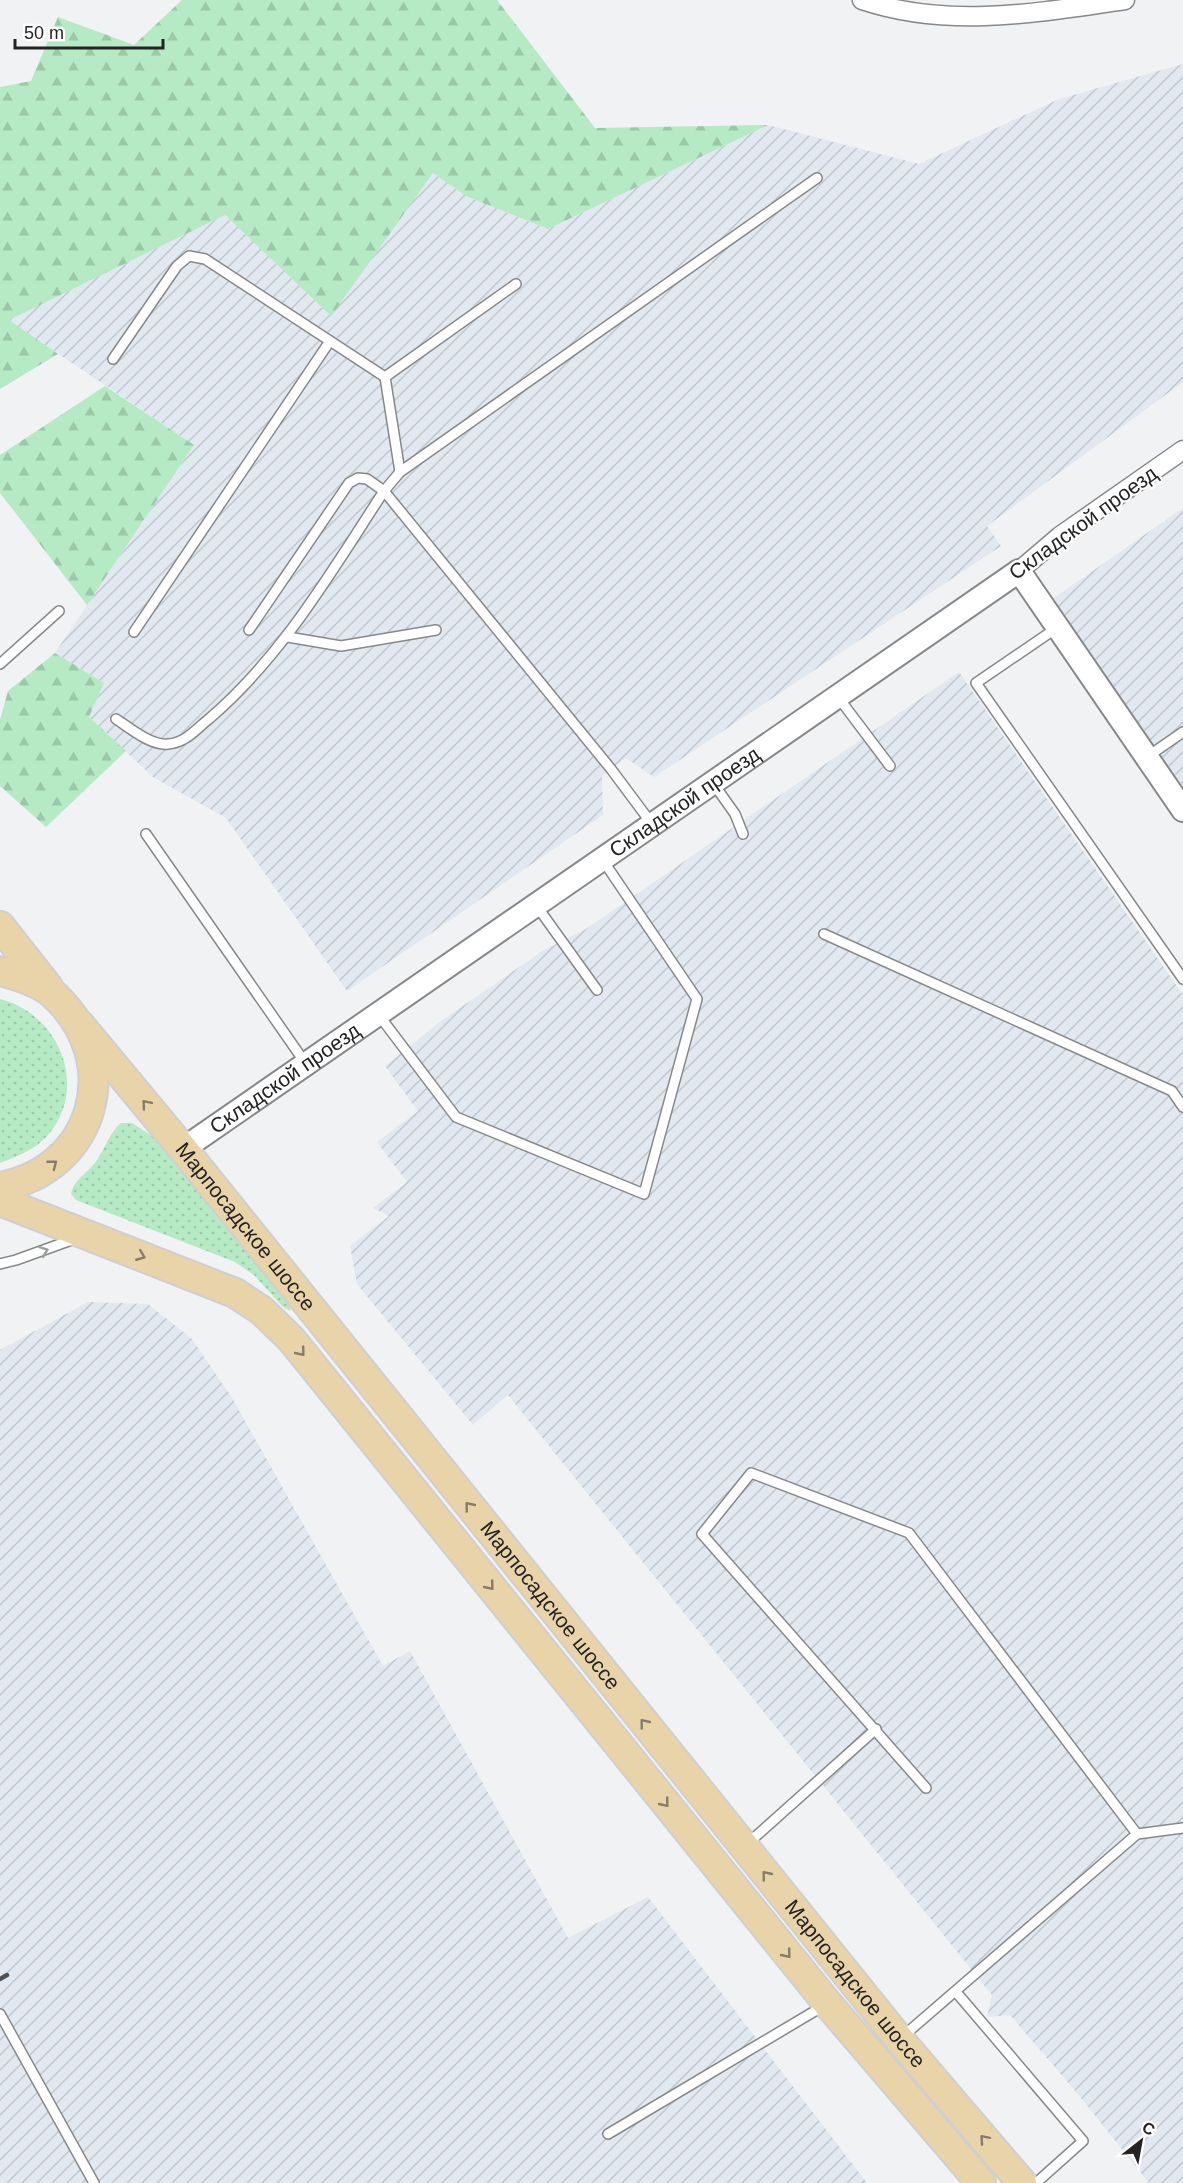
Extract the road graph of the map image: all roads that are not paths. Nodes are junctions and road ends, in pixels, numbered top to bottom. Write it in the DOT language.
graph roads {
  1 [pos="862,0"];
  2 [pos="1125,0"];
  3 [pos="817,178"];
  4 [pos="516,284"];
  5 [pos="330,341"];
  6 [pos="114,359"];
  7 [pos="385,377"];
  8 [pos="1183,450"];
  9 [pos="400,472"];
  10 [pos="384,491"];
  11 [pos="1019,571"];
  12 [pos="59,611"];
  13 [pos="1058,627"];
  14 [pos="249,630"];
  15 [pos="436,630"];
  16 [pos="134,632"];
  17 [pos="288,637"];
  18 [pos="0,664"];
  19 [pos="837,697"];
  20 [pos="116,719"];
  21 [pos="1183,732"];
  22 [pos="1147,757"];
  23 [pos="890,766"];
  24 [pos="713,783"];
  25 [pos="1183,810"];
  26 [pos="652,825"];
  27 [pos="146,834"];
  28 [pos="743,834"];
  29 [pos="602,860"];
  30 [pos="536,905"];
  31 [pos="0,926"];
  32 [pos="824,934"];
  33 [pos="0,971"];
  34 [pos="1183,979"];
  35 [pos="597,990"];
  36 [pos="53,994"];
  37 [pos="378,1014"];
  38 [pos="80,1025"];
  39 [pos="306,1064"];
  40 [pos="1183,1107"];
  41 [pos="183,1149"];
  42 [pos="0,1187"];
  43 [pos="0,1202"];
  44 [pos="87,1234"];
  45 [pos="0,1264"];
  46 [pos="876,1729"];
  47 [pos="926,1788"];
  48 [pos="1183,1828"];
  49 [pos="1137,1834"];
  50 [pos="744,1847"];
  51 [pos="956,1992"];
  52 [pos="828,2004"];
  53 [pos="0,2014"];
  54 [pos="899,2039"];
  55 [pos="608,2134"];
  56 [pos="94,2183"];
  57 [pos="981,2183"];
  58 [pos="1022,2183"];
  59 [pos="1036,2183"];
  1 -- 2 [label="street"];
  3 -- 9 [label="lane"];
  4 -- 7 [label="lane"];
  5 -- 6 [label="lane"];
  5 -- 7 [label="lane"];
  5 -- 16 [label="lane"];
  7 -- 9 [label="lane"];
  8 -- 11 [label="street, Складской проезд"];
  9 -- 10 [label="lane"];
  10 -- 14 [label="lane"];
  10 -- 17 [label="lane"];
  10 -- 26 [label="lane"];
  11 -- 13 [label="street"];
  11 -- 19 [label="street, Складской проезд"];
  12 -- 18 [label="lane"];
  13 -- 22 [label="street"];
  13 -- 34 [label="lane"];
  15 -- 17 [label="lane"];
  17 -- 20 [label="lane"];
  19 -- 23 [label="lane"];
  19 -- 24 [label="street, Складской проезд"];
  21 -- 22 [label="lane"];
  22 -- 25 [label="street"];
  24 -- 26 [label="street, Складской проезд"];
  24 -- 28 [label="lane"];
  26 -- 29 [label="street, Складской проезд"];
  27 -- 39 [label="lane"];
  29 -- 30 [label="street, Складской проезд"];
  29 -- 37 [label="lane"];
  30 -- 35 [label="lane"];
  30 -- 37 [label="street, Складской проезд"];
  31 -- 36 [label="main road, Марпосадское шоссе"];
  32 -- 40 [label="lane"];
  33 -- 36 [label="main road"];
  36 -- 38 [label="main road, Марпосадское шоссе"];
  37 -- 39 [label="street, Складской проезд"];
  41 -- 38 [label="main road, Марпосадское шоссе, one-way"];
  42 -- 38 [label="main road, one-way"];
  39 -- 41 [label="street, Складской проезд"];
  50 -- 41 [label="main road, Марпосадское шоссе, one-way"];
  43 -- 44 [label="main road, Марпосадское шоссе"];
  45 -- 44 [label="lane, one-way"];
  44 -- 52 [label="main road, Марпосадское шоссе, one-way"];
  46 -- 47 [label="lane"];
  46 -- 49 [label="lane"];
  46 -- 50 [label="lane"];
  48 -- 49 [label="lane"];
  49 -- 51 [label="lane"];
  54 -- 50 [label="main road, Марпосадское шоссе, one-way"];
  51 -- 54 [label="lane"];
  51 -- 59 [label="lane"];
  52 -- 55 [label="lane"];
  52 -- 57 [label="main road, Марпосадское шоссе"];
  53 -- 56 [label="lane"];
  58 -- 54 [label="main road, Марпосадское шоссе, one-way"];
}
